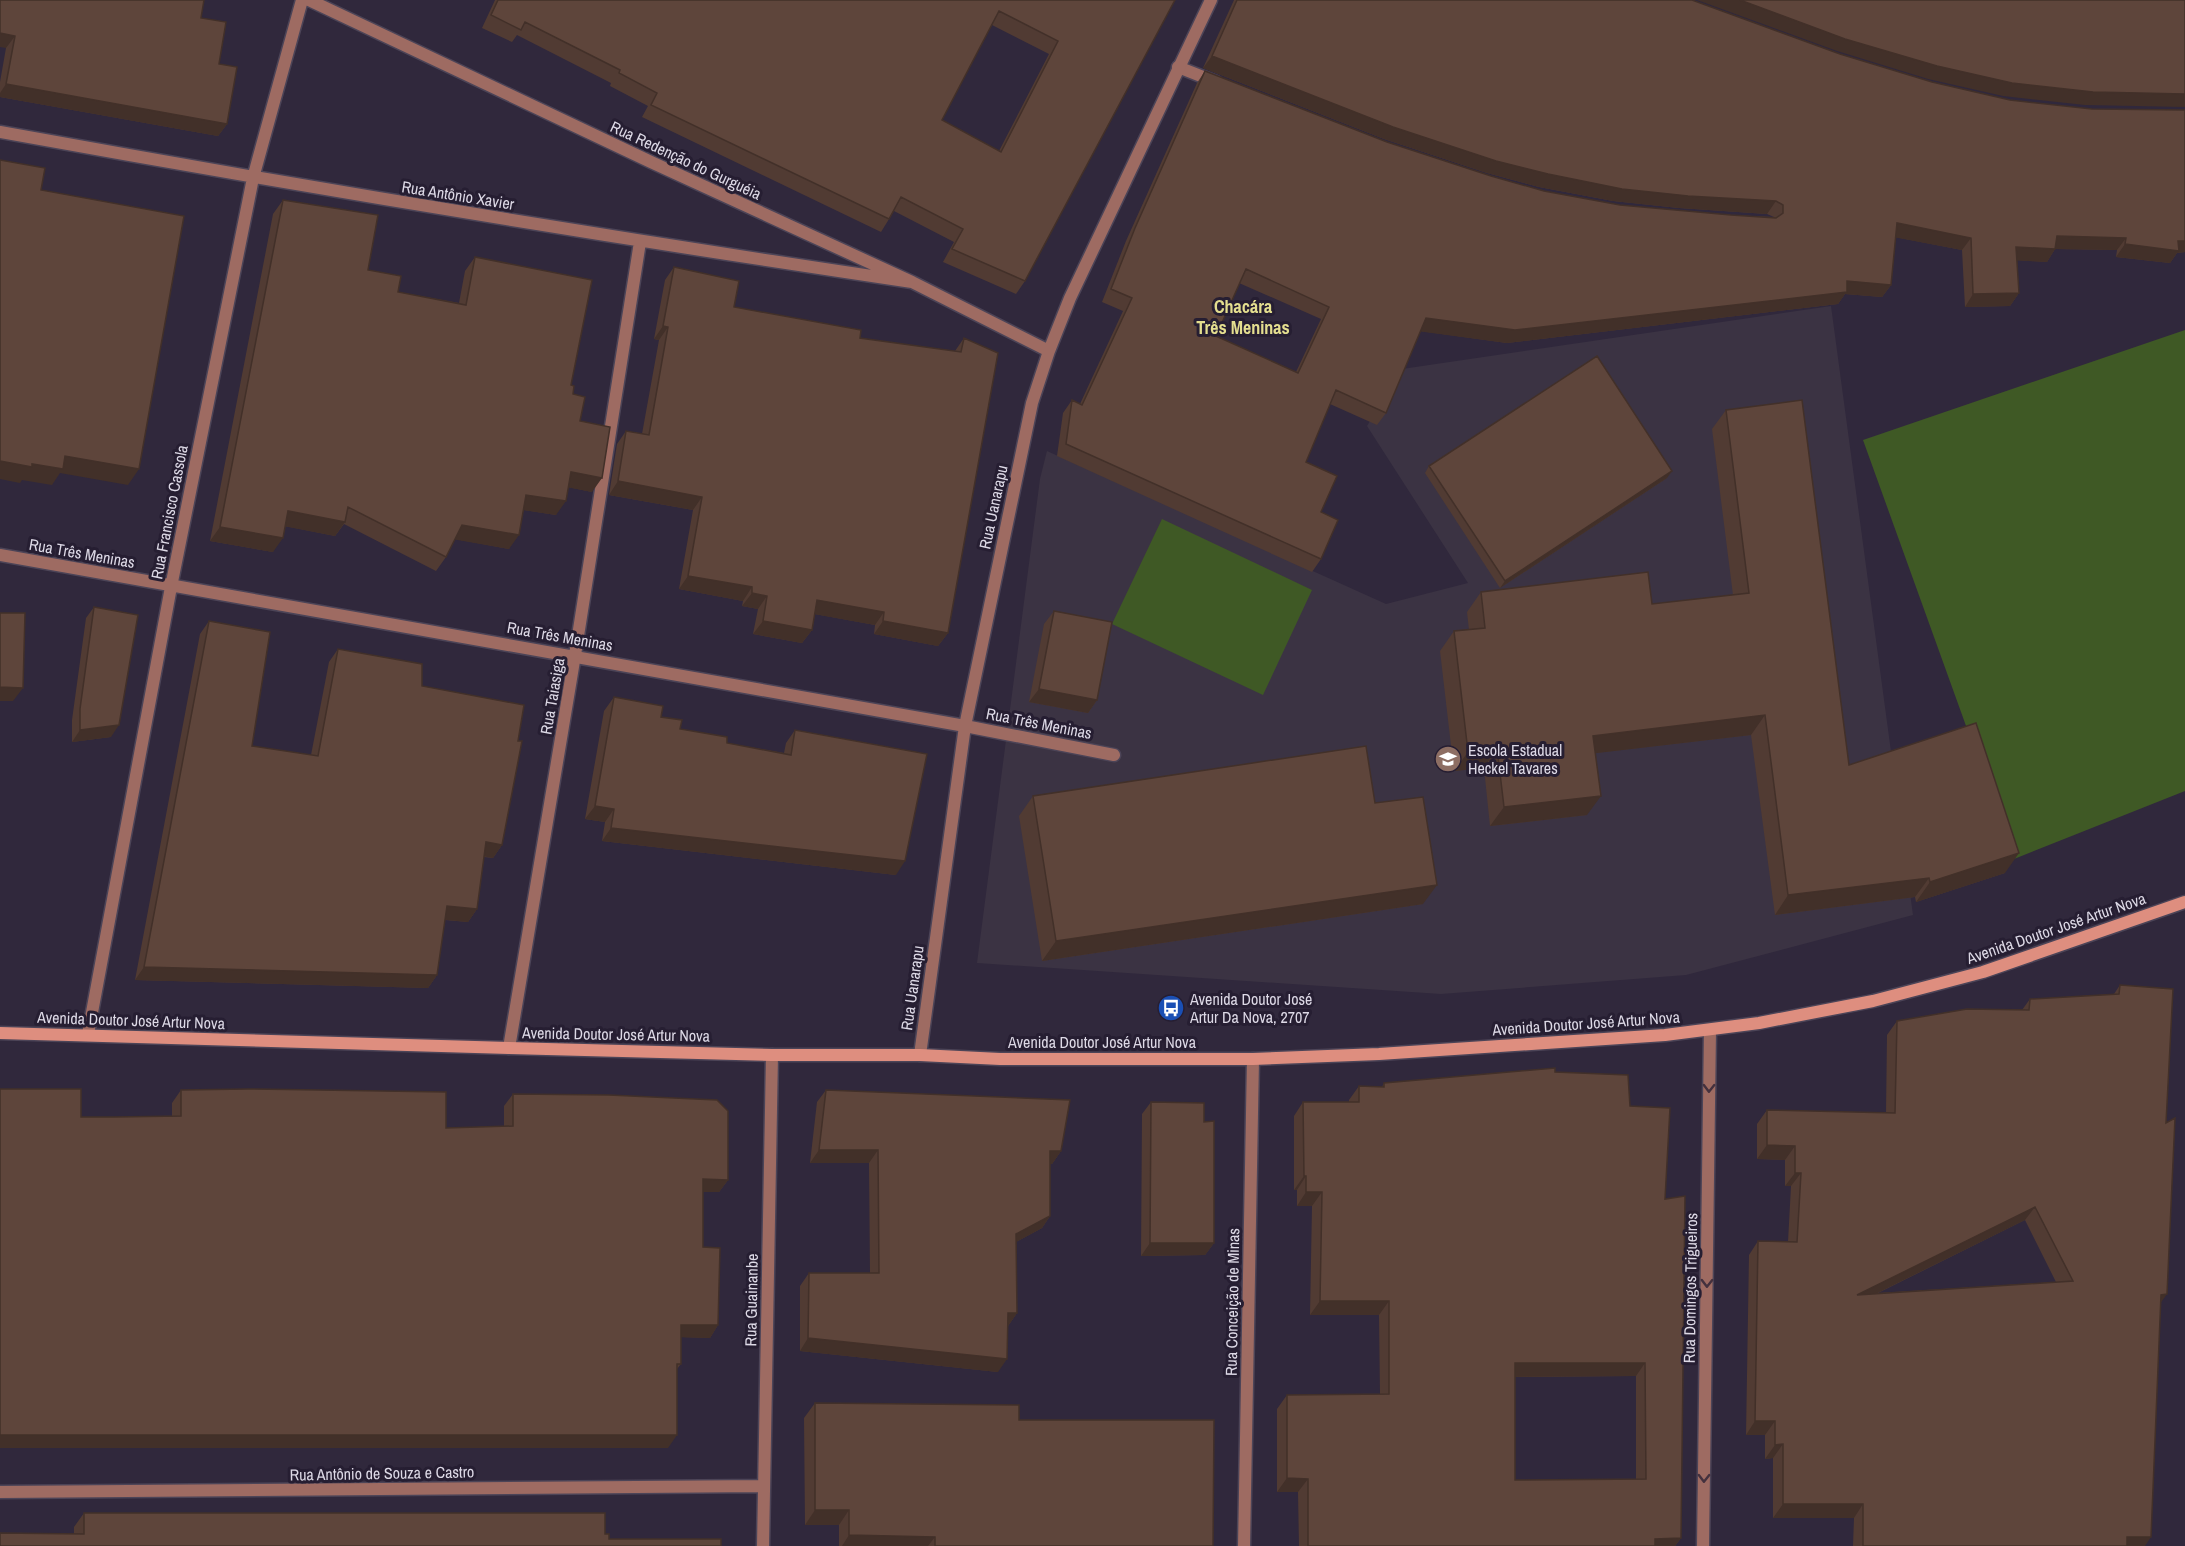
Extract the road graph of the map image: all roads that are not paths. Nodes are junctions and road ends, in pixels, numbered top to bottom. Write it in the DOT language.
graph roads {
  1 [pos="302,0"];
  2 [pos="309,0"];
  3 [pos="1211,0"];
  4 [pos="1178,67"];
  5 [pos="1222,84"];
  6 [pos="0,132"];
  7 [pos="253,178"];
  8 [pos="640,242"];
  9 [pos="912,282"];
  10 [pos="1049,351"];
  11 [pos="0,555"];
  12 [pos="171,587"];
  13 [pos="575,655"];
  14 [pos="965,726"];
  15 [pos="1114,755"];
  16 [pos="2185,902"];
  17 [pos="1710,1030"];
  18 [pos="0,1033"];
  19 [pos="88,1034"];
  20 [pos="509,1048"];
  21 [pos="772,1054"];
  22 [pos="920,1055"];
  23 [pos="1252,1059"];
  24 [pos="764,1486"];
  25 [pos="0,1491"];
  26 [pos="764,1546"];
  27 [pos="1244,1546"];
  28 [pos="1703,1546"];
  1 -- 7 [label="street, Rua Francisco Cassola"];
  2 -- 9 [label="street, Rua Redenção do Gurguéia"];
  3 -- 4 [label="street, Rua Uanarapu"];
  4 -- 5 [label="street"];
  4 -- 10 [label="street, Rua Uanarapu"];
  6 -- 7 [label="street, Rua Antônio Xavier"];
  7 -- 8 [label="street, Rua Antônio Xavier"];
  7 -- 12 [label="street, Rua Francisco Cassola"];
  8 -- 9 [label="street, Rua Antônio Xavier"];
  8 -- 13 [label="street, Rua Taiasiga"];
  9 -- 10 [label="street, Rua Redenção do Gurguéia"];
  10 -- 14 [label="street, Rua Uanarapu"];
  11 -- 12 [label="street, Rua Três Meninas"];
  12 -- 13 [label="street, Rua Três Meninas"];
  12 -- 19 [label="street, Rua Francisco Cassola"];
  13 -- 14 [label="street, Rua Três Meninas"];
  13 -- 20 [label="street, Rua Taiasiga"];
  14 -- 15 [label="street, Rua Três Meninas"];
  14 -- 22 [label="street, Rua Uanarapu"];
  16 -- 17 [label="main road, Avenida Doutor José Artur Nova"];
  17 -- 23 [label="main road, Avenida Doutor José Artur Nova"];
  17 -- 28 [label="street, Rua Domingos Trigueiros, one-way"];
  18 -- 19 [label="main road, Avenida Doutor José Artur Nova"];
  19 -- 20 [label="main road, Avenida Doutor José Artur Nova"];
  20 -- 21 [label="main road, Avenida Doutor José Artur Nova"];
  21 -- 22 [label="main road, Avenida Doutor José Artur Nova"];
  21 -- 24 [label="street, Rua Guainanbe"];
  22 -- 23 [label="main road, Avenida Doutor José Artur Nova"];
  23 -- 27 [label="street, Rua Conceição de Minas"];
  24 -- 25 [label="street, Rua Antônio de Souza e Castro"];
  24 -- 26 [label="street, Rua Guainanbe"];
}
